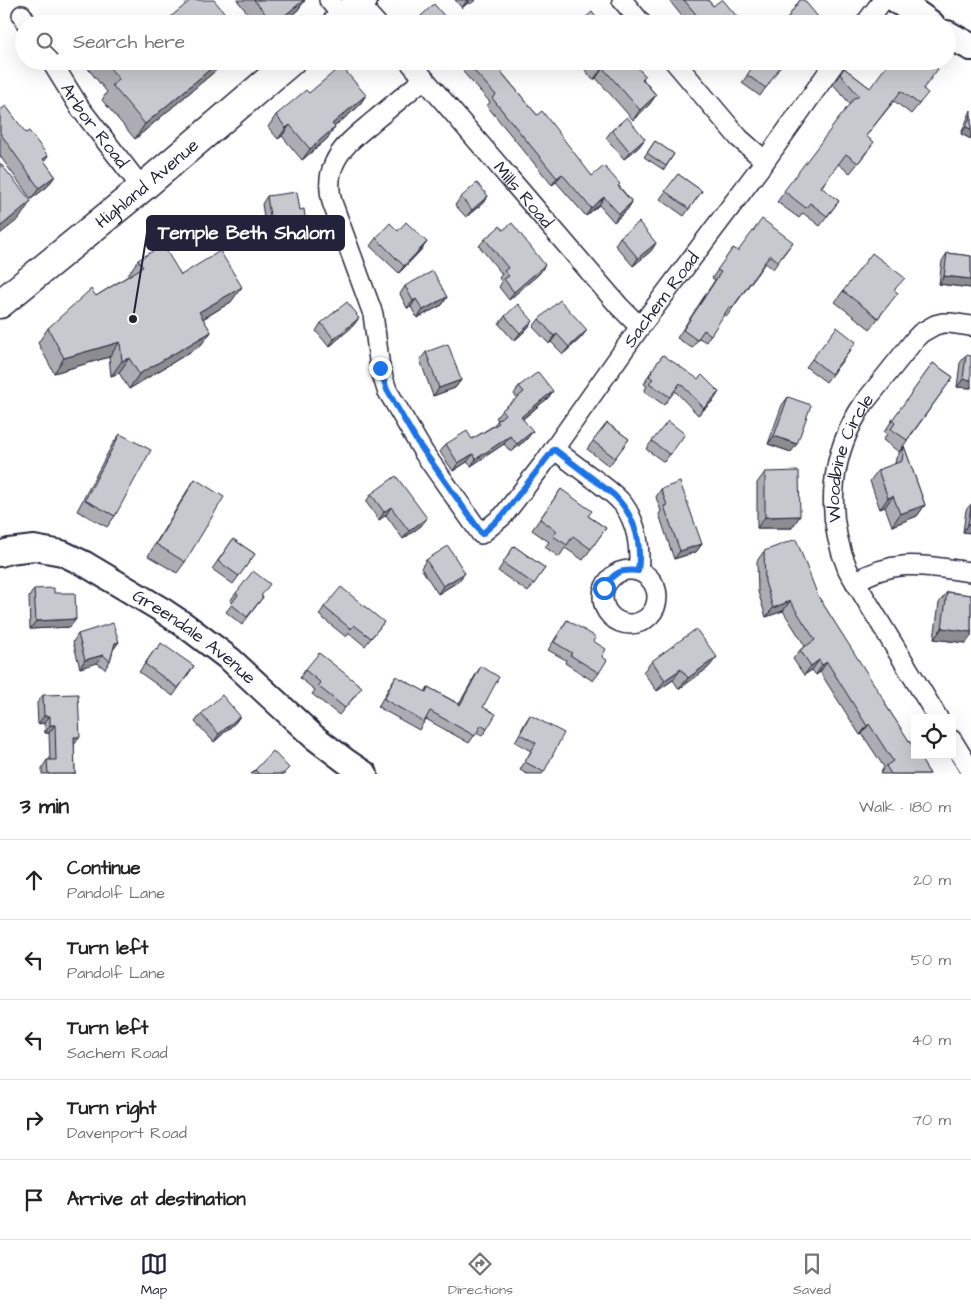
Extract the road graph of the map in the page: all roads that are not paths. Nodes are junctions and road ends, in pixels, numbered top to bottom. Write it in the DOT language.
graph roads {
  1 [pos="622,0"];
  2 [pos="883,0"];
  3 [pos="897,0"];
  4 [pos="346,9"];
  5 [pos="358,15"];
  6 [pos="634,15"];
  7 [pos="872,15"];
  8 [pos="918,15"];
  9 [pos="956,39"];
  10 [pos="971,47"];
  11 [pos="57,70"];
  12 [pos="280,70"];
  13 [pos="416,70"];
  14 [pos="682,70"];
  15 [pos="830,70"];
  16 [pos="424,79"];
  17 [pos="765,161"];
  18 [pos="142,188"];
  19 [pos="0,304"];
  20 [pos="971,326"];
  21 [pos="640,327"];
  22 [pos="554,449"];
  23 [pos="0,554"];
  24 [pos="638,571"];
  25 [pos="971,572"];
  26 [pos="855,582"];
  27 [pos="936,714"];
  28 [pos="956,747"];
  29 [pos="971,771"];
  30 [pos="365,774"];
  1 -- 6 [label="street"];
  2 -- 7 [label="street"];
  3 -- 8 [label="main road"];
  4 -- 5 [label="street"];
  9 -- 10 [label="main road"];
  11 -- 18 [label="street, Arbor Road"];
  12 -- 18 [label="main road, Highland Avenue"];
  13 -- 16 [label="street, Mills Road"];
  14 -- 17 [label="street"];
  15 -- 17 [label="street, Sachem Road"];
  16 -- 21 [label="street, Mills Road"];
  16 -- 22 [label="street, Sachem Road"];
  17 -- 21 [label="street, Sachem Road"];
  18 -- 19 [label="main road, Highland Avenue"];
  20 -- 26 [label="street, Woodbine Circle"];
  21 -- 22 [label="street, Sachem Road"];
  22 -- 24 [label="street"];
  23 -- 30 [label="street, Greendale Avenue"];
  25 -- 26 [label="street"];
  26 -- 27 [label="street, Woodbine Circle"];
  28 -- 29 [label="street"];
}
